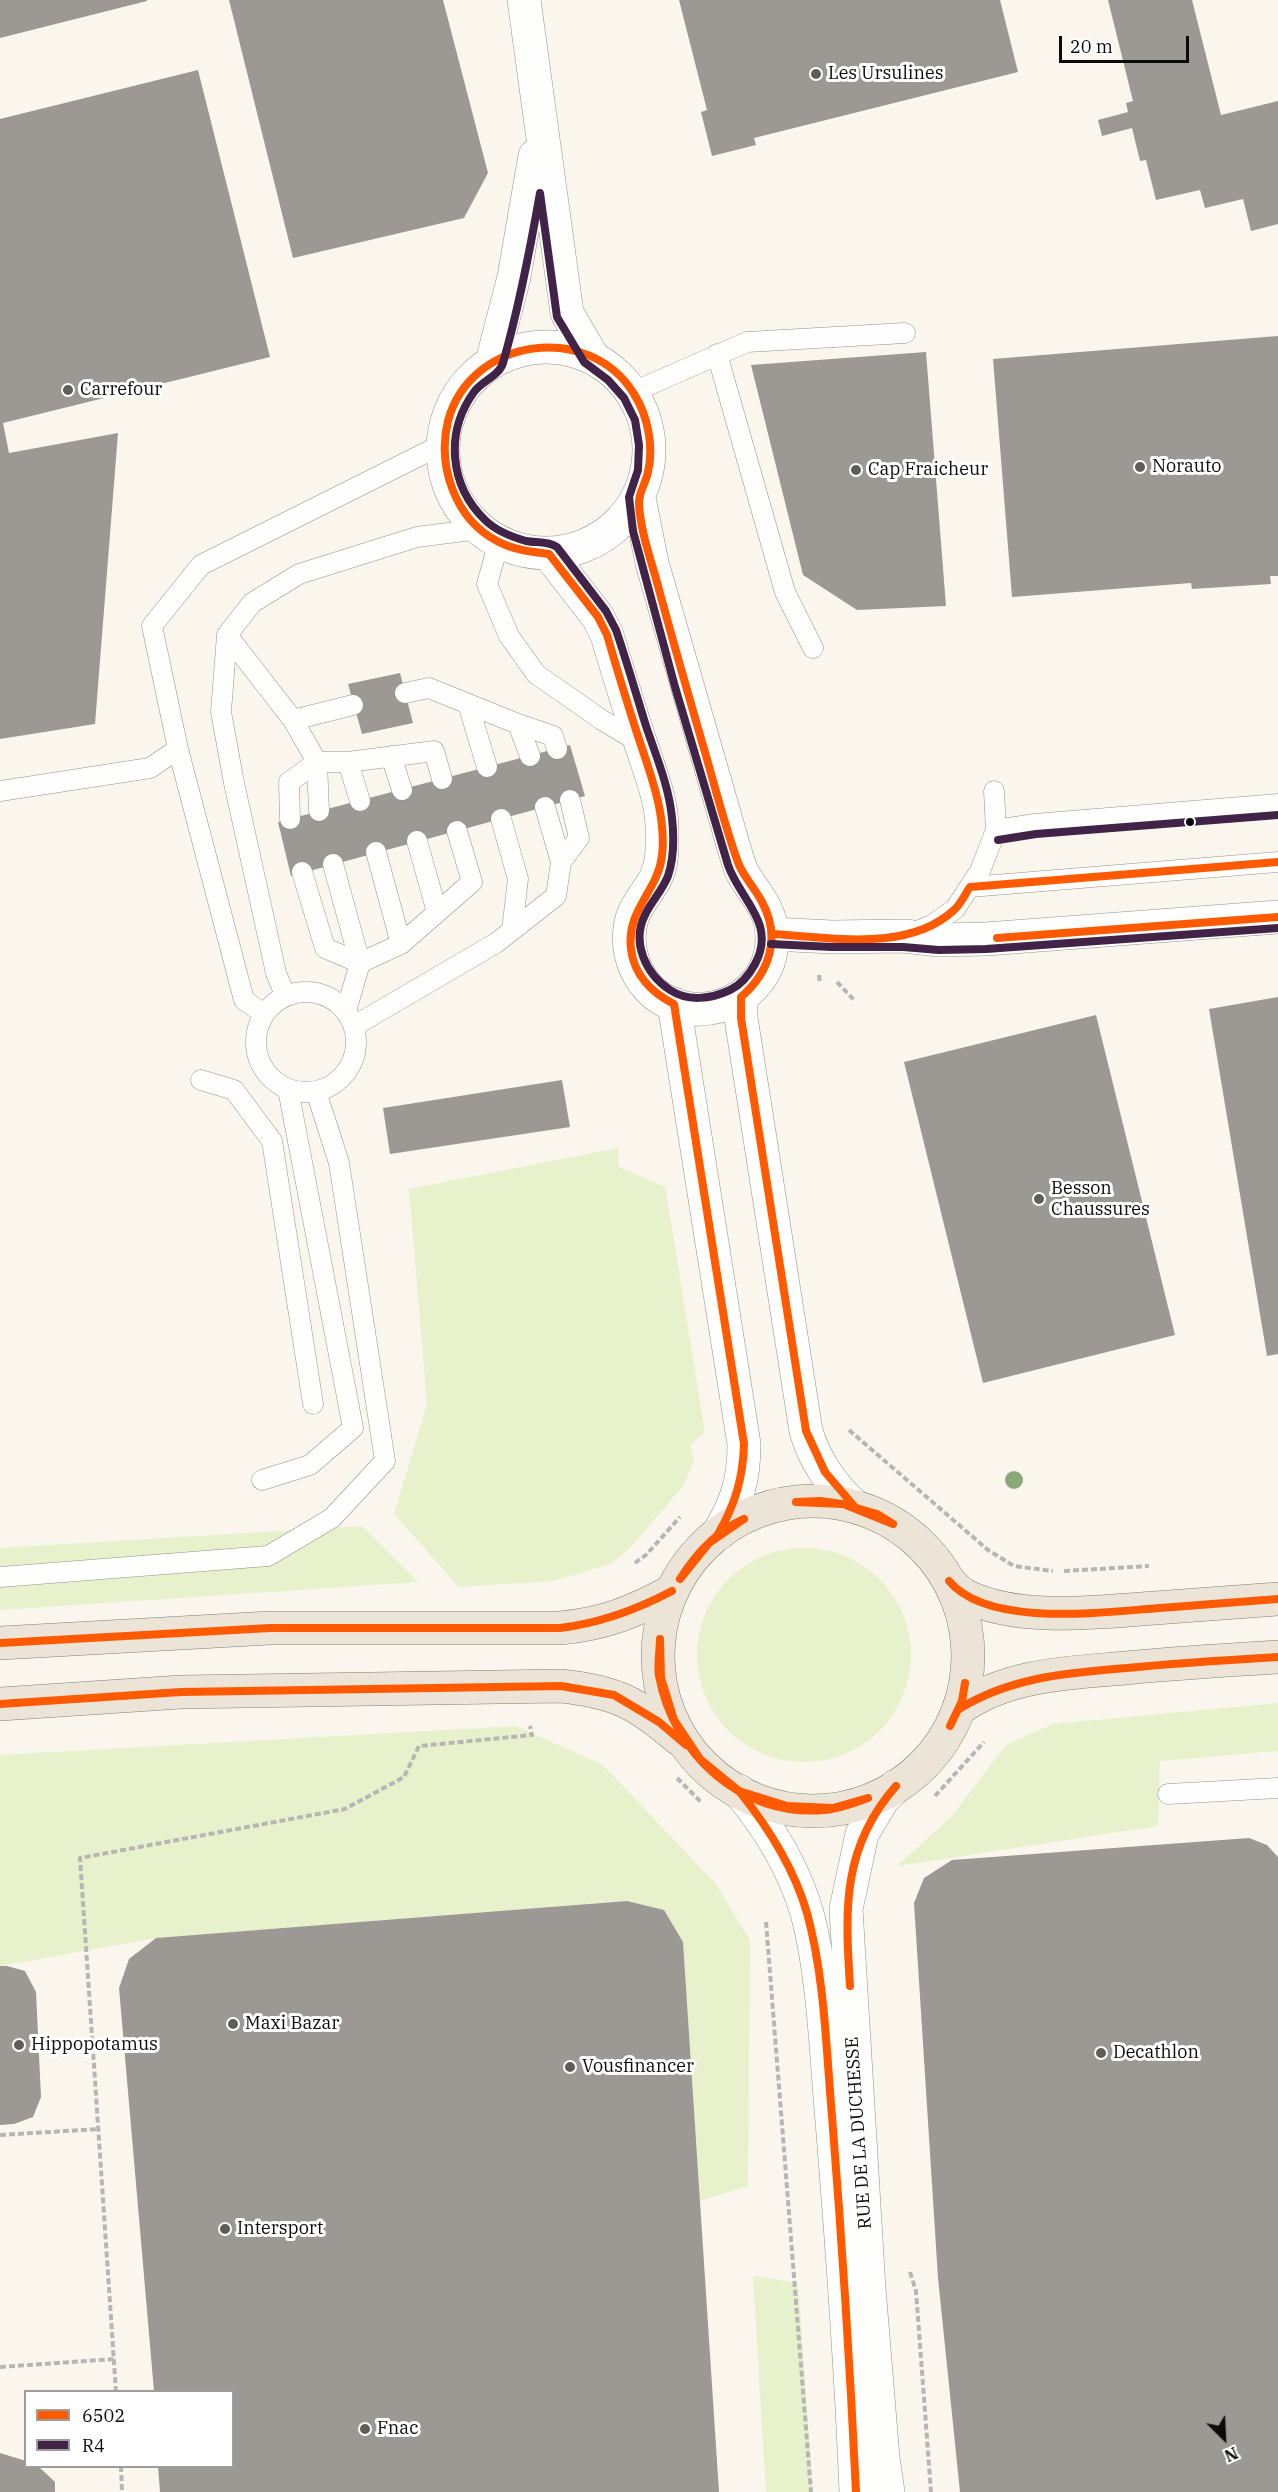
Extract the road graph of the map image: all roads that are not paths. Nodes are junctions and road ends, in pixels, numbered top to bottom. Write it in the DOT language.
graph roads {
  1 [pos="524,0"];
  2 [pos="540,128"];
  3 [pos="906,333"];
  4 [pos="717,354"];
  5 [pos="591,357"];
  6 [pos="492,362"];
  7 [pos="633,392"];
  8 [pos="443,444"];
  9 [pos="639,498"];
  10 [pos="489,536"];
  11 [pos="549,554"];
  12 [pos="227,635"];
  13 [pos="813,648"];
  14 [pos="405,693"];
  15 [pos="468,704"];
  16 [pos="353,705"];
  17 [pos="293,720"];
  18 [pos="518,724"];
  19 [pos="640,743"];
  20 [pos="557,748"];
  21 [pos="178,749"];
  22 [pos="392,756"];
  23 [pos="530,756"];
  24 [pos="317,762"];
  25 [pos="348,762"];
  26 [pos="487,767"];
  27 [pos="442,779"];
  28 [pos="402,790"];
  29 [pos="0,791"];
  30 [pos="994,791"];
  31 [pos="570,800"];
  32 [pos="360,801"];
  33 [pos="1278,804"];
  34 [pos="545,807"];
  35 [pos="320,811"];
  36 [pos="290,819"];
  37 [pos="501,819"];
  38 [pos="996,830"];
  39 [pos="457,831"];
  40 [pos="417,841"];
  41 [pos="376,852"];
  42 [pos="561,862"];
  43 [pos="1278,862"];
  44 [pos="333,864"];
  45 [pos="303,872"];
  46 [pos="970,887"];
  47 [pos="437,912"];
  48 [pos="1278,917"];
  49 [pos="512,930"];
  50 [pos="772,934"];
  51 [pos="904,936"];
  52 [pos="401,944"];
  53 [pos="360,963"];
  54 [pos="285,995"];
  55 [pos="741,997"];
  56 [pos="674,1004"];
  57 [pos="264,1014"];
  58 [pos="350,1019"];
  59 [pos="201,1080"];
  60 [pos="288,1089"];
  61 [pos="316,1091"];
  62 [pos="313,1404"];
  63 [pos="262,1480"];
  64 [pos="854,1506"];
  65 [pos="718,1534"];
  66 [pos="0,1576"];
  67 [pos="949,1581"];
  68 [pos="672,1591"];
  69 [pos="1278,1599"];
  70 [pos="0,1643"];
  71 [pos="1278,1657"];
  72 [pos="0,1704"];
  73 [pos="959,1709"];
  74 [pos="686,1745"];
  75 [pos="896,1786"];
  76 [pos="1278,1788"];
  77 [pos="739,1791"];
  78 [pos="1168,1794"];
  79 [pos="853,2488"];
  80 [pos="888,2492"];
  1 -- 2 [label="street"];
  2 -- 5 [label="street"];
  2 -- 6 [label="street"];
  3 -- 4 [label="lane"];
  4 -- 7 [label="lane"];
  4 -- 13 [label="lane"];
  5 -- 6 [label="street"];
  5 -- 7 [label="street"];
  6 -- 8 [label="street"];
  7 -- 9 [label="street"];
  8 -- 10 [label="street"];
  8 -- 21 [label="lane"];
  9 -- 11 [label="street"];
  9 -- 50 [label="street"];
  10 -- 11 [label="street"];
  10 -- 12 [label="lane"];
  10 -- 19 [label="lane"];
  11 -- 19 [label="street"];
  12 -- 17 [label="lane"];
  12 -- 54 [label="lane"];
  14 -- 15 [label="lane"];
  15 -- 18 [label="lane"];
  15 -- 26 [label="lane"];
  16 -- 17 [label="lane"];
  17 -- 24 [label="lane"];
  18 -- 20 [label="lane"];
  18 -- 23 [label="lane"];
  19 -- 56 [label="street"];
  21 -- 29 [label="lane"];
  21 -- 57 [label="lane"];
  22 -- 25 [label="lane"];
  22 -- 27 [label="lane"];
  22 -- 28 [label="lane"];
  24 -- 25 [label="lane"];
  24 -- 35 [label="lane"];
  24 -- 36 [label="lane"];
  25 -- 32 [label="lane"];
  30 -- 38 [label="lane"];
  31 -- 42 [label="lane"];
  33 -- 38 [label="lane"];
  34 -- 42 [label="lane"];
  37 -- 49 [label="lane"];
  38 -- 46 [label="lane"];
  39 -- 47 [label="lane"];
  40 -- 47 [label="lane"];
  41 -- 52 [label="lane"];
  42 -- 49 [label="lane"];
  43 -- 46 [label="lane"];
  44 -- 53 [label="lane"];
  45 -- 53 [label="lane"];
  46 -- 51 [label="lane"];
  47 -- 52 [label="lane"];
  48 -- 51 [label="street"];
  49 -- 58 [label="lane"];
  50 -- 51 [label="street"];
  50 -- 55 [label="street"];
  52 -- 53 [label="lane"];
  53 -- 58 [label="lane"];
  54 -- 57 [label="lane"];
  54 -- 58 [label="lane"];
  55 -- 56 [label="street"];
  55 -- 64 [label="street"];
  56 -- 65 [label="street"];
  57 -- 60 [label="lane"];
  58 -- 61 [label="lane"];
  59 -- 62 [label="lane"];
  60 -- 61 [label="lane"];
  60 -- 63 [label="lane"];
  61 -- 66 [label="lane"];
  64 -- 65 [label="main road"];
  64 -- 67 [label="main road"];
  65 -- 68 [label="main road"];
  67 -- 69 [label="main road"];
  67 -- 73 [label="main road"];
  68 -- 70 [label="main road"];
  68 -- 74 [label="main road"];
  71 -- 73 [label="main road"];
  72 -- 74 [label="main road"];
  73 -- 75 [label="main road"];
  74 -- 77 [label="main road"];
  75 -- 77 [label="main road"];
  75 -- 80 [label="street, RUE DE LA DUCHESSE"];
  76 -- 78 [label="lane"];
  77 -- 79 [label="street, RUE DE LA DUCHESSE"];
}
